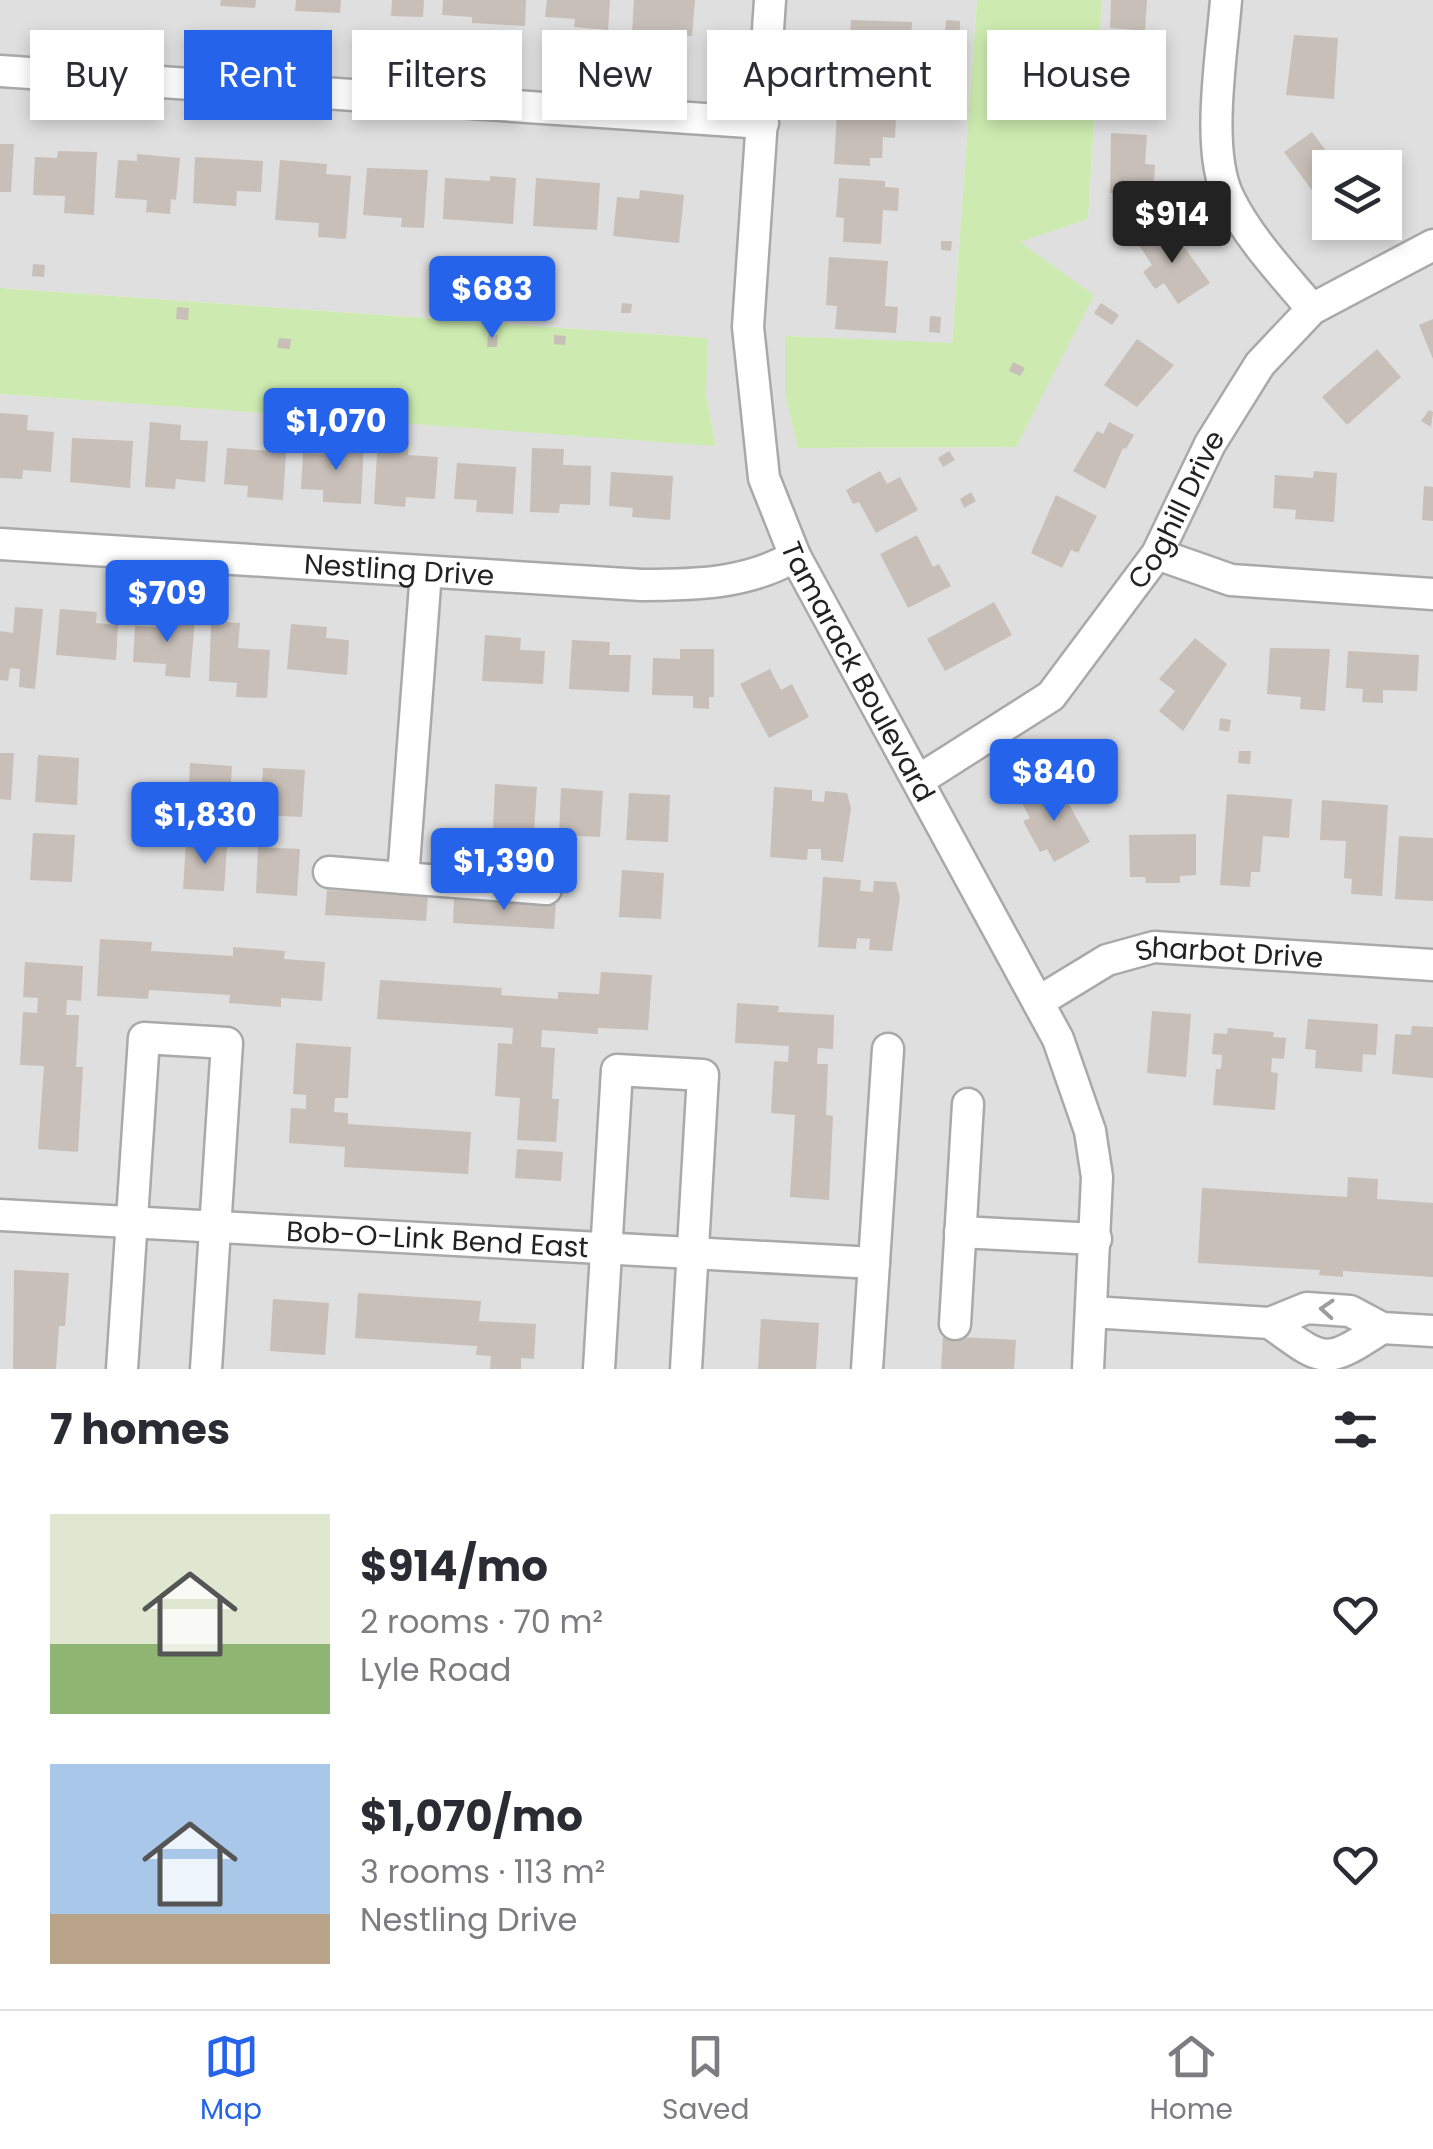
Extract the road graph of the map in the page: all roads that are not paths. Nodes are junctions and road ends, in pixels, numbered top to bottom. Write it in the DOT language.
graph roads {
  1 [pos="770,0"];
  2 [pos="1226,0"];
  3 [pos="0,71"];
  4 [pos="763,122"];
  5 [pos="1433,244"];
  6 [pos="1312,309"];
  7 [pos="0,544"];
  8 [pos="1157,554"];
  9 [pos="795,556"];
  10 [pos="426,572"];
  11 [pos="1433,594"];
  12 [pos="919,780"];
  13 [pos="329,872"];
  14 [pos="403,878"];
  15 [pos="546,888"];
  16 [pos="1433,965"];
  17 [pos="1038,1002"];
  18 [pos="888,1048"];
  19 [pos="968,1104"];
  20 [pos="0,1214"];
  21 [pos="132,1219"];
  22 [pos="215,1224"];
  23 [pos="960,1232"];
  24 [pos="1096,1239"];
  25 [pos="606,1247"];
  26 [pos="693,1252"];
  27 [pos="874,1264"];
  28 [pos="1091,1312"];
  29 [pos="1270,1323"];
  30 [pos="954,1324"];
  31 [pos="1382,1328"];
  32 [pos="1433,1331"];
  33 [pos="122,1369"];
  34 [pos="206,1369"];
  35 [pos="599,1369"];
  36 [pos="686,1369"];
  37 [pos="867,1369"];
  38 [pos="1088,1369"];
  1 -- 4 [label="street, Tamarack Boulevard"];
  2 -- 6 [label="street"];
  3 -- 4 [label="street"];
  4 -- 9 [label="street, Tamarack Boulevard"];
  5 -- 6 [label="street, Coghill Drive"];
  6 -- 8 [label="street, Coghill Drive"];
  7 -- 10 [label="street, Nestling Drive"];
  8 -- 11 [label="street"];
  8 -- 12 [label="street, Coghill Drive"];
  9 -- 10 [label="street, Nestling Drive"];
  9 -- 12 [label="street, Tamarack Boulevard"];
  10 -- 14 [label="street"];
  12 -- 17 [label="street, Tamarack Boulevard"];
  13 -- 14 [label="street"];
  14 -- 15 [label="street"];
  16 -- 17 [label="street, Sharbot Drive"];
  17 -- 24 [label="street, Tamarack Boulevard"];
  18 -- 27 [label="street"];
  19 -- 23 [label="street"];
  20 -- 21 [label="street, Bob-O-Link Bend East"];
  21 -- 22 [label="street, Bob-O-Link Bend East"];
  21 -- 22 [label="street"];
  21 -- 33 [label="street"];
  22 -- 25 [label="street, Bob-O-Link Bend East"];
  22 -- 34 [label="street"];
  23 -- 24 [label="street"];
  23 -- 30 [label="street"];
  24 -- 28 [label="street, Tamarack Boulevard"];
  25 -- 26 [label="street, Bob-O-Link Bend East"];
  25 -- 26 [label="street"];
  25 -- 35 [label="street"];
  26 -- 27 [label="street, Bob-O-Link Bend East"];
  26 -- 36 [label="street"];
  27 -- 37 [label="street"];
  28 -- 29 [label="street"];
  28 -- 38 [label="street, Tamarack Boulevard"];
  31 -- 29 [label="street, one-way"];
  29 -- 31 [label="street"];
  31 -- 32 [label="street"];
}
